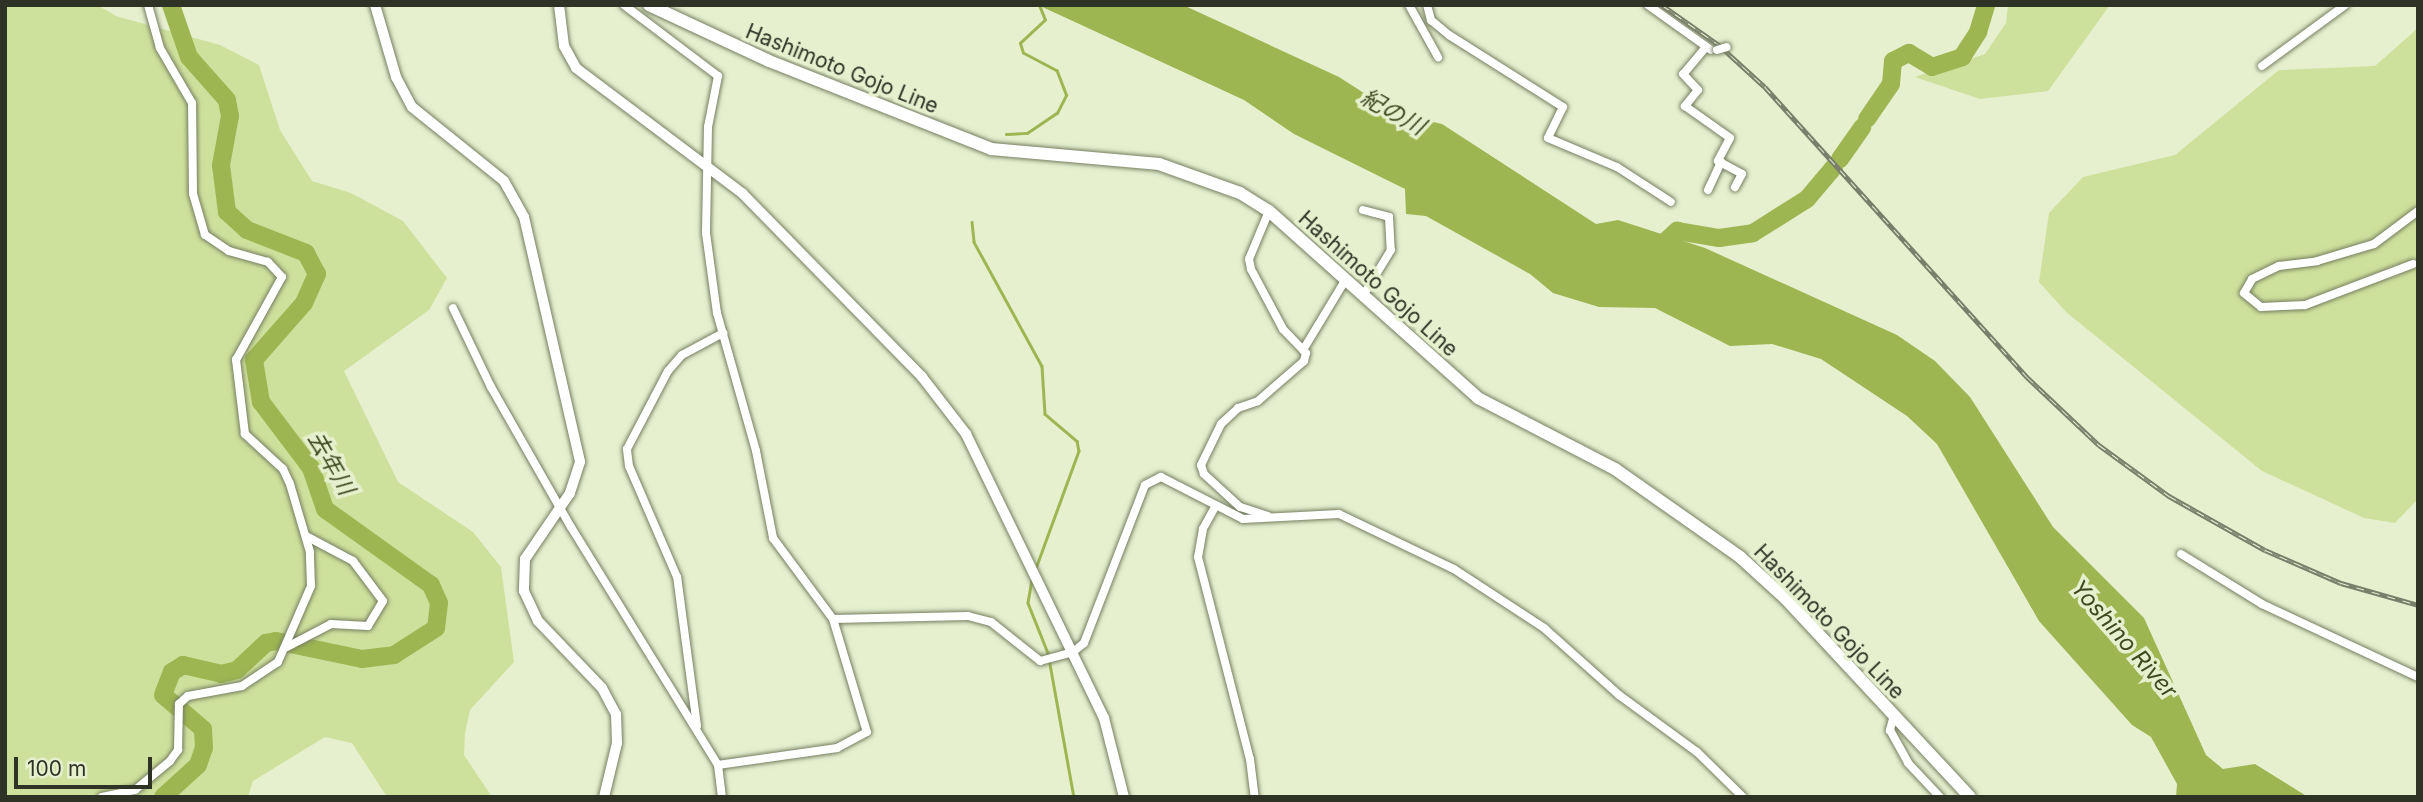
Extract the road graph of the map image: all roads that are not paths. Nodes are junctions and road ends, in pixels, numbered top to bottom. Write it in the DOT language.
graph roads {
  1 [pos="148,5"];
  2 [pos="376,5"];
  3 [pos="559,5"];
  4 [pos="624,5"];
  5 [pos="649,5"];
  6 [pos="1409,5"];
  7 [pos="1427,5"];
  8 [pos="1648,5"];
  9 [pos="2345,5"];
  10 [pos="1706,47"];
  11 [pos="1731,47"];
  12 [pos="1438,57"];
  13 [pos="2262,66"];
  14 [pos="1721,162"];
  15 [pos="709,168"];
  16 [pos="1735,187"];
  17 [pos="1708,190"];
  18 [pos="1671,202"];
  19 [pos="1363,210"];
  20 [pos="1269,211"];
  21 [pos="2418,211"];
  22 [pos="2413,264"];
  23 [pos="1346,279"];
  24 [pos="1364,295"];
  25 [pos="453,309"];
  26 [pos="723,333"];
  27 [pos="1303,350"];
  28 [pos="562,507"];
  29 [pos="1216,507"];
  30 [pos="1271,517"];
  31 [pos="306,536"];
  32 [pos="2181,554"];
  33 [pos="834,619"];
  34 [pos="287,647"];
  35 [pos="1073,652"];
  36 [pos="2418,677"];
  37 [pos="1894,715"];
  38 [pos="698,732"];
  39 [pos="718,765"];
  40 [pos="102,797"];
  41 [pos="604,797"];
  42 [pos="722,797"];
  43 [pos="1124,797"];
  44 [pos="1255,797"];
  45 [pos="1743,797"];
  46 [pos="1940,797"];
  47 [pos="1970,797"];
  1 -- 31 [label="street"];
  2 -- 28 [label="street"];
  3 -- 15 [label="street"];
  4 -- 15 [label="street"];
  5 -- 20 [label="main road, Hashimoto Gojo Line"];
  6 -- 12 [label="street"];
  7 -- 18 [label="street"];
  8 -- 10 [label="street"];
  9 -- 13 [label="street"];
  10 -- 11 [label="street, bridge"];
  10 -- 14 [label="street"];
  14 -- 16 [label="street"];
  14 -- 17 [label="street"];
  15 -- 26 [label="street"];
  15 -- 35 [label="street"];
  19 -- 24 [label="street"];
  20 -- 23 [label="main road, Hashimoto Gojo Line"];
  20 -- 27 [label="street"];
  21 -- 22 [label="street"];
  23 -- 24 [label="main road, Hashimoto Gojo Line"];
  23 -- 27 [label="street"];
  24 -- 37 [label="main road, Hashimoto Gojo Line"];
  25 -- 28 [label="street"];
  26 -- 33 [label="street"];
  26 -- 38 [label="street"];
  27 -- 30 [label="street"];
  28 -- 38 [label="street"];
  28 -- 41 [label="street"];
  29 -- 30 [label="street"];
  29 -- 35 [label="street"];
  29 -- 44 [label="street"];
  30 -- 45 [label="street"];
  31 -- 34 [label="street"];
  31 -- 34 [label="street"];
  32 -- 36 [label="street"];
  33 -- 35 [label="street"];
  33 -- 39 [label="street"];
  34 -- 40 [label="street"];
  35 -- 43 [label="street"];
  37 -- 46 [label="street"];
  37 -- 47 [label="main road, Hashimoto Gojo Line"];
  38 -- 39 [label="street"];
  39 -- 42 [label="street"];
}
